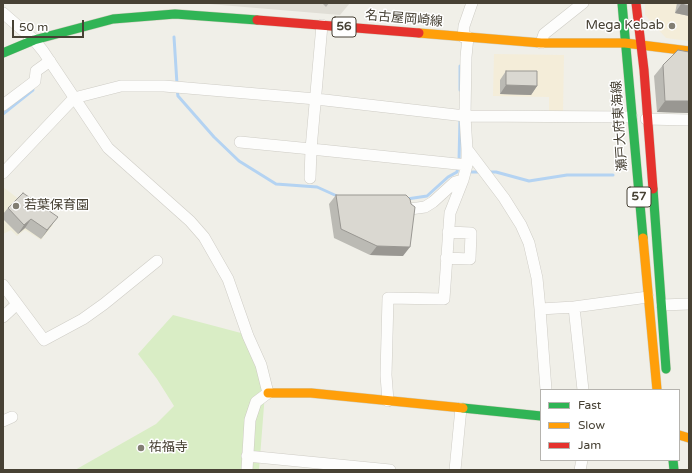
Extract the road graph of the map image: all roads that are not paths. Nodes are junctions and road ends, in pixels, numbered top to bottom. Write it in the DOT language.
graph roads {
  1 [pos="167,3"];
  2 [pos="472,3"];
  3 [pos="583,3"];
  4 [pos="622,3"];
  5 [pos="636,3"];
  6 [pos="3,13"];
  7 [pos="175,14"];
  8 [pos="322,25"];
  9 [pos="466,37"];
  10 [pos="34,40"];
  11 [pos="542,43"];
  12 [pos="625,43"];
  13 [pos="641,44"];
  14 [pos="689,51"];
  15 [pos="3,53"];
  16 [pos="50,61"];
  17 [pos="74,98"];
  18 [pos="316,99"];
  19 [pos="3,105"];
  20 [pos="465,116"];
  21 [pos="632,117"];
  22 [pos="646,119"];
  23 [pos="689,120"];
  24 [pos="240,142"];
  25 [pos="467,148"];
  26 [pos="311,149"];
  27 [pos="467,166"];
  28 [pos="3,173"];
  29 [pos="310,178"];
  30 [pos="463,180"];
  31 [pos="410,209"];
  32 [pos="448,232"];
  33 [pos="446,258"];
  34 [pos="157,261"];
  35 [pos="3,285"];
  36 [pos="648,298"];
  37 [pos="17,304"];
  38 [pos="689,304"];
  39 [pos="662,305"];
  40 [pos="574,307"];
  41 [pos="540,309"];
  42 [pos="3,317"];
  43 [pos="667,374"];
  44 [pos="546,389"];
  45 [pos="583,389"];
  46 [pos="657,389"];
  47 [pos="268,393"];
  48 [pos="388,401"];
  49 [pos="461,408"];
  50 [pos="540,416"];
  51 [pos="247,456"];
  52 [pos="320,467"];
  53 [pos="247,470"];
  54 [pos="390,470"];
  55 [pos="455,470"];
  1 -- 7 [label="street"];
  2 -- 9 [label="street"];
  3 -- 11 [label="street"];
  4 -- 12 [label="main road, 瀬戸大府東海線 / 57"];
  5 -- 13 [label="main road, 瀬戸大府東海線 / 57"];
  6 -- 10 [label="street"];
  7 -- 8 [label="main road, 名古屋岡崎線 / 56"];
  7 -- 10 [label="main road, 名古屋岡崎線 / 56"];
  8 -- 9 [label="main road, 名古屋岡崎線 / 56"];
  8 -- 18 [label="street"];
  9 -- 11 [label="main road, 名古屋岡崎線 / 56"];
  9 -- 20 [label="street"];
  10 -- 15 [label="main road, 名古屋岡崎線 / 56"];
  10 -- 16 [label="street"];
  11 -- 12 [label="main road, 名古屋岡崎線 / 56"];
  12 -- 13 [label="main road, 名古屋岡崎線 / 56"];
  12 -- 21 [label="main road, 瀬戸大府東海線 / 57"];
  13 -- 14 [label="main road, 名古屋岡崎線 / 56"];
  13 -- 22 [label="main road, 瀬戸大府東海線 / 57"];
  16 -- 17 [label="street"];
  16 -- 19 [label="street"];
  17 -- 18 [label="street"];
  17 -- 28 [label="street"];
  17 -- 47 [label="street"];
  18 -- 20 [label="street"];
  18 -- 26 [label="street"];
  20 -- 21 [label="street"];
  20 -- 25 [label="street"];
  21 -- 36 [label="main road, 瀬戸大府東海線 / 57"];
  22 -- 23 [label="street"];
  22 -- 39 [label="main road, 瀬戸大府東海線 / 57"];
  24 -- 26 [label="street"];
  25 -- 27 [label="street"];
  25 -- 41 [label="street"];
  26 -- 27 [label="street"];
  26 -- 29 [label="street"];
  27 -- 30 [label="street"];
  30 -- 31 [label="street"];
  30 -- 32 [label="street"];
  32 -- 33 [label="street"];
  32 -- 33 [label="street"];
  33 -- 48 [label="street"];
  34 -- 37 [label="street"];
  35 -- 37 [label="street"];
  36 -- 40 [label="street"];
  36 -- 46 [label="main road, 瀬戸大府東海線 / 57"];
  37 -- 42 [label="street"];
  38 -- 39 [label="street"];
  39 -- 43 [label="main road, 瀬戸大府東海線 / 57"];
  40 -- 41 [label="street"];
  40 -- 45 [label="street"];
  41 -- 44 [label="street"];
  47 -- 48 [label="main road"];
  47 -- 51 [label="street"];
  48 -- 49 [label="main road"];
  49 -- 50 [label="main road"];
  49 -- 55 [label="street"];
  51 -- 52 [label="street"];
  51 -- 53 [label="street"];
  52 -- 54 [label="street"];
}
